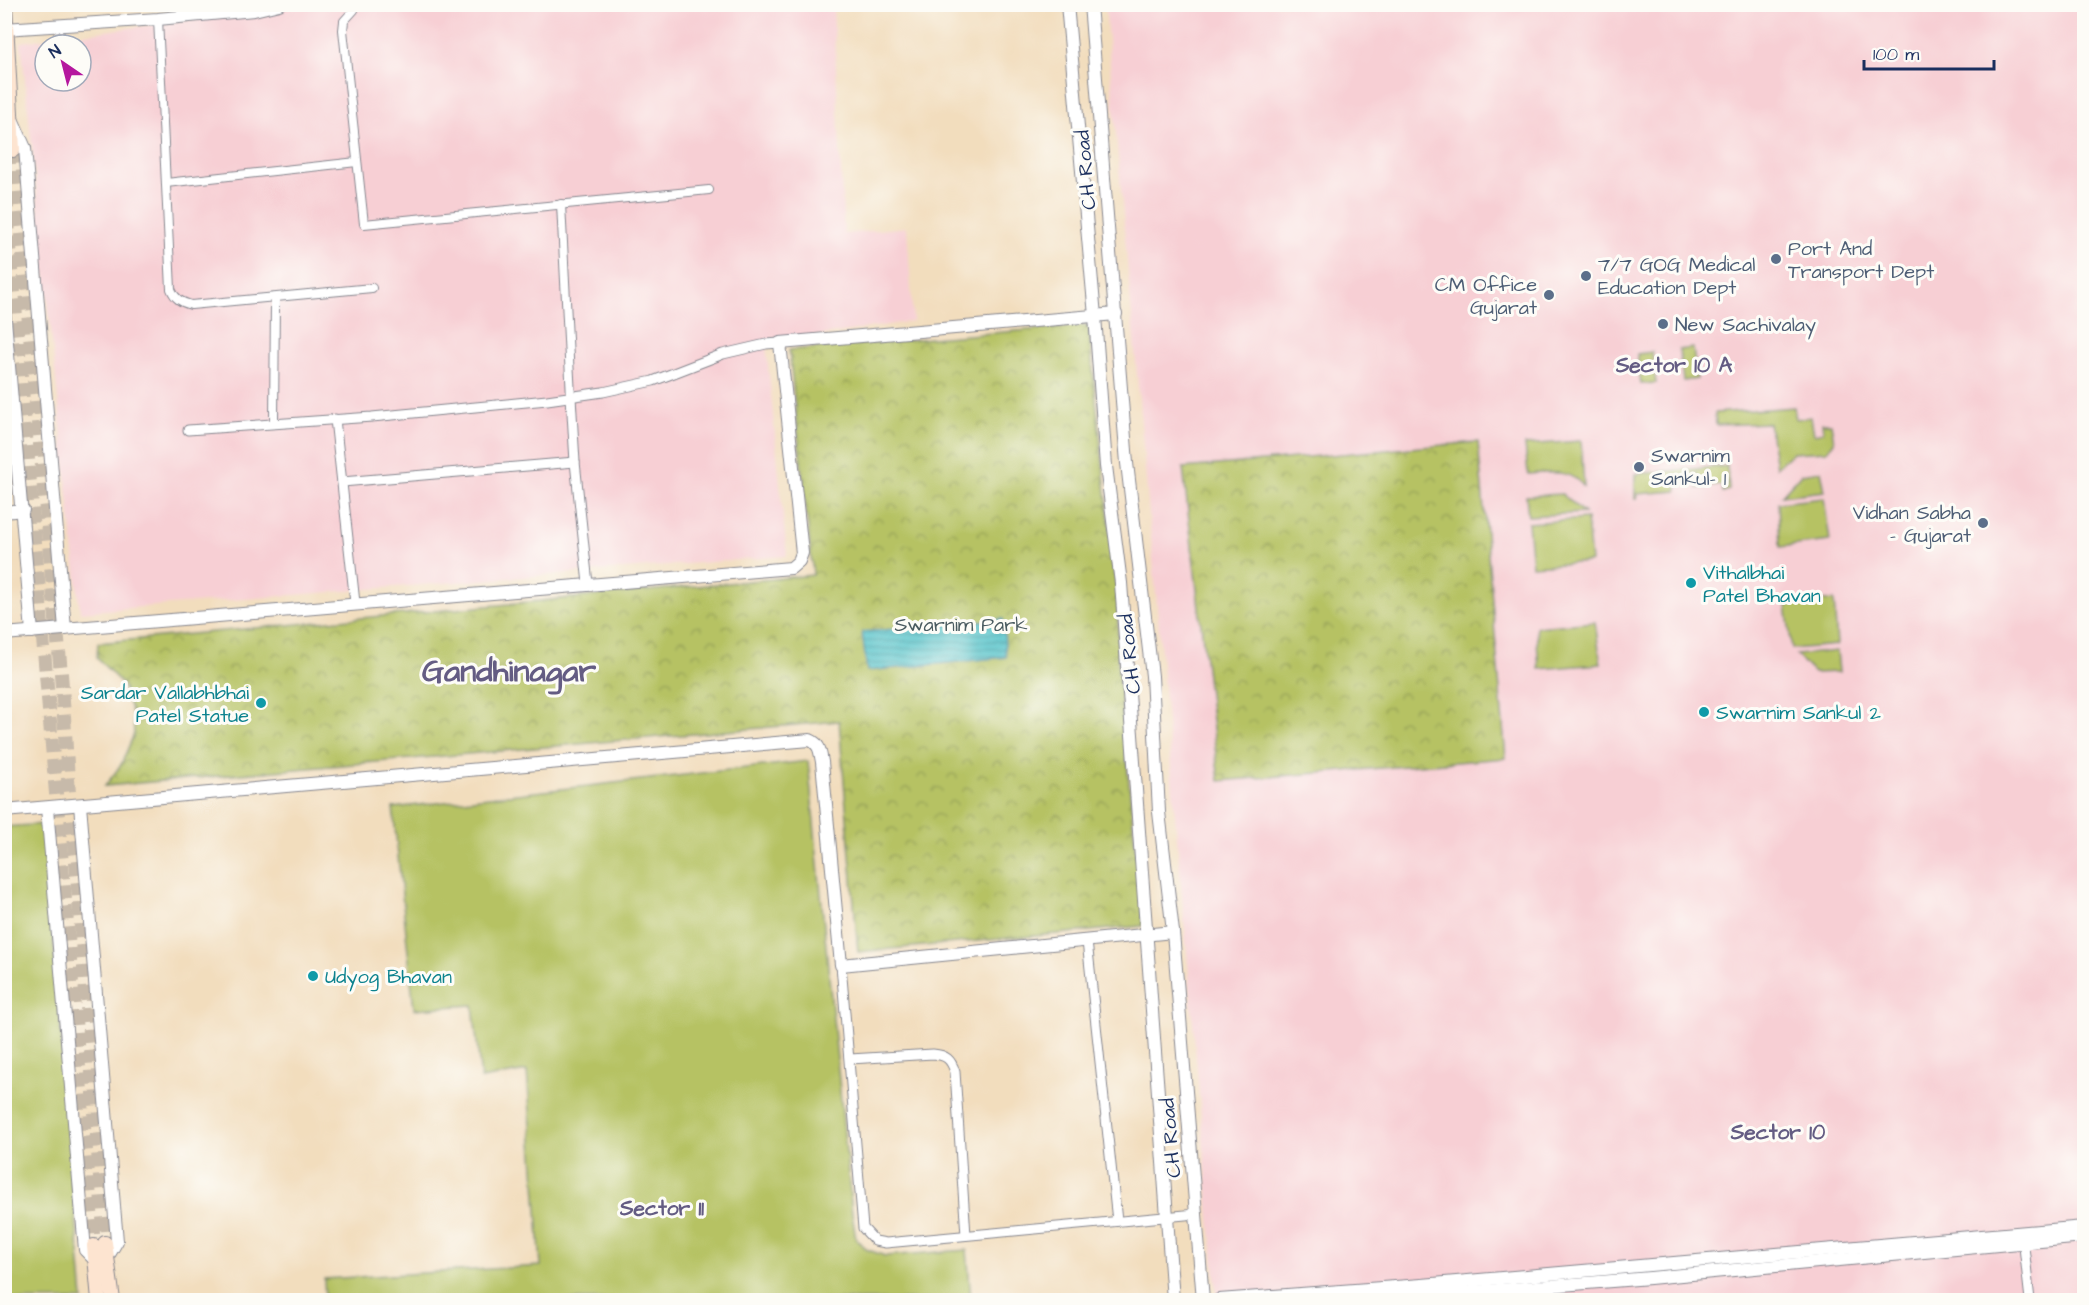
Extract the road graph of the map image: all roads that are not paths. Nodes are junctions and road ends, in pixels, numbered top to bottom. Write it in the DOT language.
graph roads {
  1 [pos="5,4"];
  2 [pos="279,4"];
  3 [pos="1067,4"];
  4 [pos="1090,4"];
  5 [pos="354,10"];
  6 [pos="158,19"];
  7 [pos="6,29"];
  8 [pos="12,117"];
  9 [pos="13,150"];
  10 [pos="357,162"];
  11 [pos="165,183"];
  12 [pos="709,190"];
  13 [pos="561,204"];
  14 [pos="372,288"];
  15 [pos="275,298"];
  16 [pos="4,308"];
  17 [pos="1116,314"];
  18 [pos="1095,316"];
  19 [pos="780,343"];
  20 [pos="571,397"];
  21 [pos="335,419"];
  22 [pos="274,423"];
  23 [pos="188,430"];
  24 [pos="574,462"];
  25 [pos="342,482"];
  26 [pos="22,510"];
  27 [pos="4,512"];
  28 [pos="588,584"];
  29 [pos="355,603"];
  30 [pos="65,629"];
  31 [pos="32,632"];
  32 [pos="4,634"];
  33 [pos="80,805"];
  34 [pos="47,808"];
  35 [pos="4,812"];
  36 [pos="1173,932"];
  37 [pos="1146,935"];
  38 [pos="1087,941"];
  39 [pos="841,965"];
  40 [pos="850,1059"];
  41 [pos="1196,1214"];
  42 [pos="1166,1216"];
  43 [pos="1117,1221"];
  44 [pos="2085,1227"];
  45 [pos="966,1235"];
  46 [pos="2023,1237"];
  47 [pos="2085,1237"];
  48 [pos="100,1245"];
  49 [pos="101,1259"];
  50 [pos="1425,1294"];
  51 [pos="99,1300"];
  52 [pos="112,1300"];
  53 [pos="1173,1300"];
  54 [pos="1203,1300"];
  55 [pos="1219,1300"];
  56 [pos="1370,1300"];
  57 [pos="2030,1300"];
  1 -- 7 [label="main road"];
  2 -- 6 [label="street"];
  3 -- 18 [label="street, CH Road"];
  4 -- 17 [label="street, CH Road"];
  5 -- 10 [label="street"];
  6 -- 7 [label="street"];
  6 -- 11 [label="street"];
  7 -- 8 [label="main road"];
  8 -- 9 [label="main road"];
  8 -- 30 [label="street"];
  10 -- 11 [label="street"];
  10 -- 13 [label="street"];
  11 -- 15 [label="street"];
  12 -- 13 [label="street"];
  13 -- 20 [label="street"];
  14 -- 15 [label="street"];
  15 -- 22 [label="street"];
  16 -- 26 [label="street"];
  17 -- 18 [label="street"];
  17 -- 36 [label="street, CH Road"];
  18 -- 19 [label="street"];
  18 -- 37 [label="street, CH Road"];
  19 -- 20 [label="street"];
  19 -- 28 [label="street"];
  20 -- 21 [label="street"];
  20 -- 24 [label="street"];
  21 -- 22 [label="street"];
  21 -- 25 [label="street"];
  22 -- 23 [label="street"];
  24 -- 25 [label="street"];
  24 -- 28 [label="street"];
  25 -- 29 [label="street"];
  26 -- 27 [label="street"];
  26 -- 31 [label="street"];
  28 -- 29 [label="street"];
  29 -- 30 [label="street"];
  30 -- 31 [label="street"];
  31 -- 32 [label="street"];
  33 -- 34 [label="street"];
  33 -- 39 [label="street"];
  33 -- 49 [label="street"];
  34 -- 35 [label="street"];
  34 -- 49 [label="street"];
  36 -- 37 [label="street"];
  36 -- 41 [label="street, CH Road"];
  37 -- 38 [label="street"];
  37 -- 42 [label="street, CH Road"];
  38 -- 39 [label="street"];
  38 -- 43 [label="street"];
  39 -- 40 [label="street"];
  40 -- 45 [label="street"];
  40 -- 45 [label="street"];
  41 -- 42 [label="street"];
  41 -- 54 [label="street, CH Road"];
  42 -- 43 [label="street"];
  42 -- 53 [label="street, CH Road"];
  43 -- 45 [label="street"];
  44 -- 46 [label="street"];
  46 -- 47 [label="street"];
  46 -- 50 [label="street"];
  46 -- 57 [label="street"];
  48 -- 49 [label="main road"];
  49 -- 51 [label="main road"];
  49 -- 52 [label="main road"];
  50 -- 55 [label="street"];
  50 -- 56 [label="street"];
}
